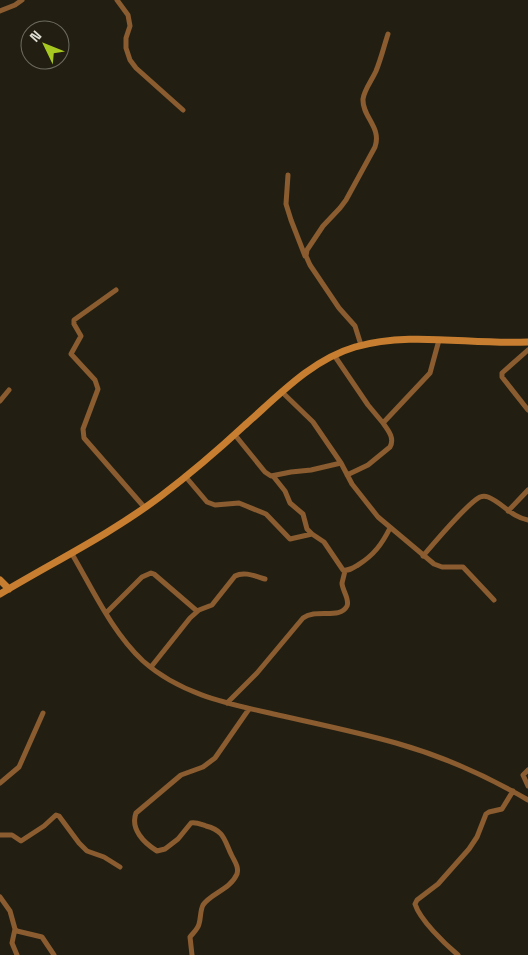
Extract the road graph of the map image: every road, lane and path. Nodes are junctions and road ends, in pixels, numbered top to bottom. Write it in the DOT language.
graph roads {
  1 [pos="22,0"];
  2 [pos="117,0"];
  3 [pos="0,11"];
  4 [pos="388,34"];
  5 [pos="183,110"];
  6 [pos="288,175"];
  7 [pos="306,256"];
  8 [pos="116,290"];
  9 [pos="439,340"];
  10 [pos="528,342"];
  11 [pos="362,345"];
  12 [pos="528,350"];
  13 [pos="334,355"];
  14 [pos="9,390"];
  15 [pos="282,392"];
  16 [pos="0,401"];
  17 [pos="528,410"];
  18 [pos="383,423"];
  19 [pos="234,435"];
  20 [pos="341,463"];
  21 [pos="347,475"];
  22 [pos="185,476"];
  23 [pos="273,476"];
  24 [pos="528,490"];
  25 [pos="145,508"];
  26 [pos="508,512"];
  27 [pos="528,520"];
  28 [pos="390,528"];
  29 [pos="312,534"];
  30 [pos="72,554"];
  31 [pos="423,556"];
  32 [pos="345,571"];
  33 [pos="266,579"];
  34 [pos="0,580"];
  35 [pos="10,588"];
  36 [pos="0,594"];
  37 [pos="494,600"];
  38 [pos="197,611"];
  39 [pos="106,613"];
  40 [pos="151,667"];
  41 [pos="227,703"];
  42 [pos="249,709"];
  43 [pos="43,713"];
  44 [pos="528,770"];
  45 [pos="0,783"];
  46 [pos="528,786"];
  47 [pos="513,791"];
  48 [pos="528,800"];
  49 [pos="0,835"];
  50 [pos="120,867"];
  51 [pos="0,898"];
  52 [pos="15,929"];
  53 [pos="17,955"];
  54 [pos="54,955"];
  55 [pos="192,955"];
  56 [pos="458,955"];
  1 -- 3 [label="street"];
  2 -- 5 [label="street"];
  4 -- 7 [label="street"];
  6 -- 7 [label="street"];
  7 -- 11 [label="street"];
  8 -- 25 [label="street"];
  9 -- 10 [label="street"];
  9 -- 11 [label="street"];
  9 -- 18 [label="street"];
  11 -- 13 [label="street"];
  12 -- 17 [label="street"];
  13 -- 15 [label="street"];
  13 -- 18 [label="street"];
  14 -- 16 [label="street"];
  15 -- 19 [label="street"];
  15 -- 20 [label="street"];
  18 -- 21 [label="street"];
  19 -- 22 [label="street"];
  19 -- 23 [label="street"];
  20 -- 21 [label="street"];
  20 -- 23 [label="street"];
  21 -- 28 [label="street"];
  22 -- 25 [label="street"];
  22 -- 29 [label="street"];
  23 -- 29 [label="street"];
  24 -- 26 [label="street"];
  25 -- 30 [label="street"];
  26 -- 27 [label="street"];
  26 -- 31 [label="street"];
  28 -- 31 [label="street"];
  28 -- 32 [label="street"];
  29 -- 32 [label="street"];
  30 -- 35 [label="street"];
  30 -- 39 [label="street"];
  31 -- 37 [label="street"];
  32 -- 41 [label="street"];
  33 -- 38 [label="street"];
  34 -- 35 [label="street"];
  35 -- 36 [label="street"];
  38 -- 39 [label="street"];
  38 -- 40 [label="street"];
  39 -- 40 [label="street"];
  40 -- 41 [label="street"];
  41 -- 42 [label="street"];
  42 -- 47 [label="street"];
  42 -- 55 [label="street"];
  43 -- 45 [label="street"];
  44 -- 46 [label="street"];
  47 -- 48 [label="street"];
  47 -- 56 [label="street"];
  49 -- 50 [label="street"];
  51 -- 52 [label="street"];
  52 -- 53 [label="street"];
  52 -- 54 [label="street"];
}
